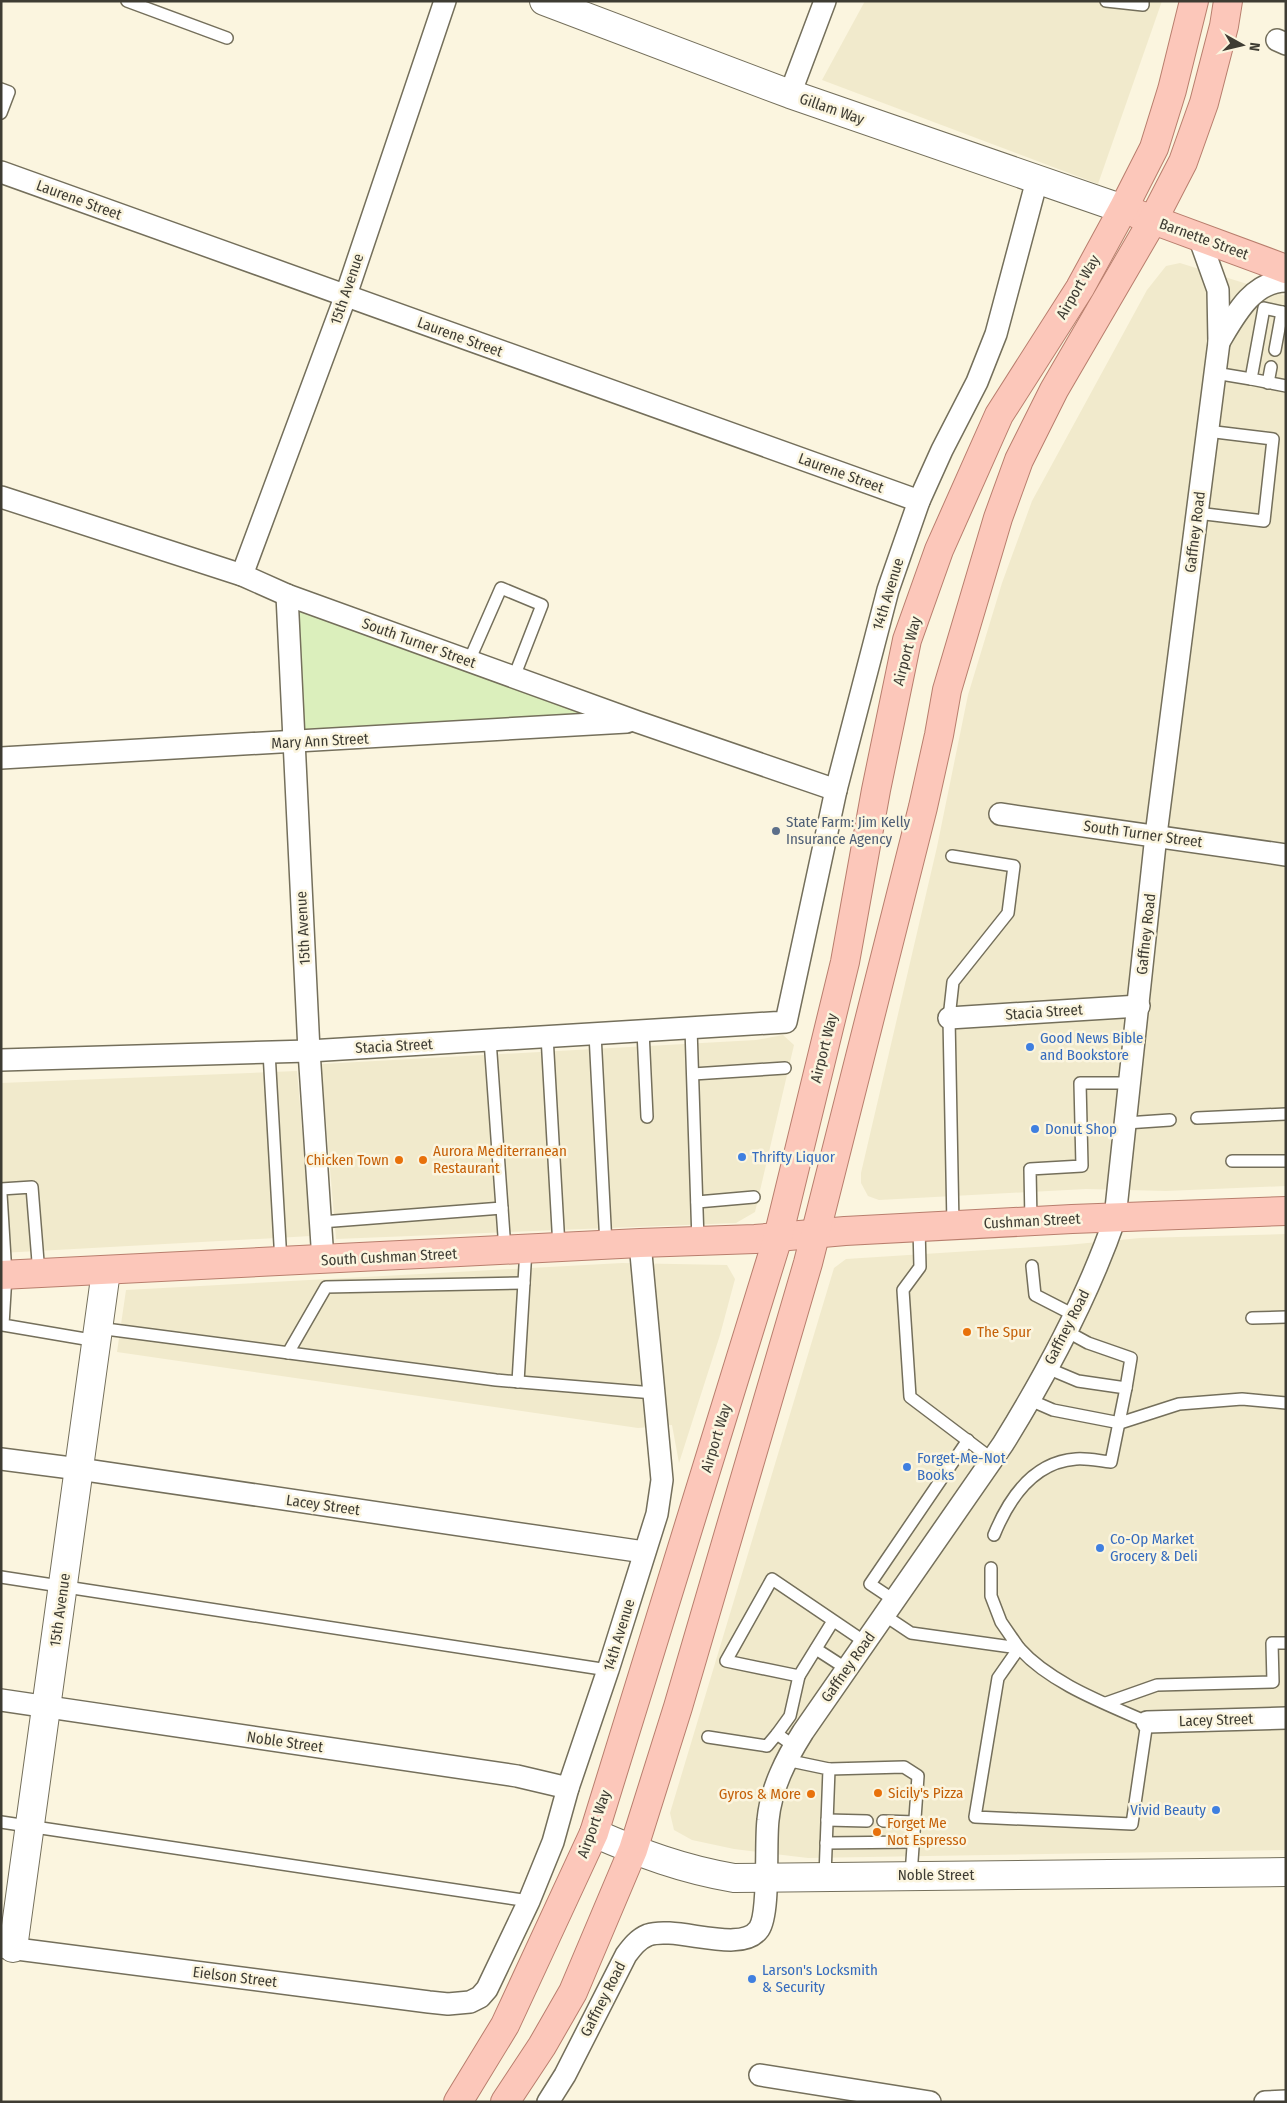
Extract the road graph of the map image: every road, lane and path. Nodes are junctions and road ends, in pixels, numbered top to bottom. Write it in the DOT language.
graph roads {
  1 [pos="127,1"];
  2 [pos="445,1"];
  3 [pos="544,1"];
  4 [pos="825,1"];
  5 [pos="1106,1"];
  6 [pos="1143,1"];
  7 [pos="1194,1"];
  8 [pos="1228,1"];
  9 [pos="227,38"];
  10 [pos="1,89"];
  11 [pos="790,94"];
  12 [pos="1,113"];
  13 [pos="1,172"];
  14 [pos="1037,180"];
  15 [pos="1123,209"];
  16 [pos="1153,220"];
  17 [pos="1199,237"];
  18 [pos="1286,269"];
  19 [pos="1286,281"];
  20 [pos="346,295"];
  21 [pos="1284,313"];
  22 [pos="1219,342"];
  23 [pos="1275,350"];
  24 [pos="1271,367"];
  25 [pos="1215,373"];
  26 [pos="1251,379"];
  27 [pos="1268,383"];
  28 [pos="1286,386"];
  29 [pos="1207,432"];
  30 [pos="1,497"];
  31 [pos="919,501"];
  32 [pos="1197,513"];
  33 [pos="242,575"];
  34 [pos="287,595"];
  35 [pos="469,661"];
  36 [pos="514,677"];
  37 [pos="638,722"];
  38 [pos="295,743"];
  39 [pos="1,758"];
  40 [pos="836,790"];
  41 [pos="1000,814"];
  42 [pos="1156,835"];
  43 [pos="1286,855"];
  44 [pos="952,856"];
  45 [pos="1139,1006"];
  46 [pos="949,1018"];
  47 [pos="786,1022"];
  48 [pos="691,1028"];
  49 [pos="643,1031"];
  50 [pos="595,1034"];
  51 [pos="547,1036"];
  52 [pos="490,1040"];
  53 [pos="309,1051"];
  54 [pos="269,1052"];
  55 [pos="1,1060"];
  56 [pos="785,1068"];
  57 [pos="693,1074"];
  58 [pos="1130,1083"];
  59 [pos="1286,1114"];
  60 [pos="647,1117"];
  61 [pos="1197,1118"];
  62 [pos="1170,1120"];
  63 [pos="1126,1123"];
  64 [pos="1232,1161"];
  65 [pos="1286,1161"];
  66 [pos="1,1189"];
  67 [pos="1,1194"];
  68 [pos="754,1197"];
  69 [pos="697,1202"];
  70 [pos="502,1208"];
  71 [pos="1286,1211"];
  72 [pos="1115,1218"];
  73 [pos="1031,1221"];
  74 [pos="321,1222"];
  75 [pos="953,1225"];
  76 [pos="919,1227"];
  77 [pos="815,1234"];
  78 [pos="778,1237"];
  79 [pos="698,1241"];
  80 [pos="640,1243"];
  81 [pos="606,1245"];
  82 [pos="559,1247"];
  83 [pos="516,1250"];
  84 [pos="281,1262"];
  85 [pos="1032,1266"];
  86 [pos="106,1271"];
  87 [pos="38,1274"];
  88 [pos="325,1274"];
  89 [pos="4,1275"];
  90 [pos="524,1283"];
  91 [pos="1286,1317"];
  92 [pos="1252,1318"];
  93 [pos="1070,1323"];
  94 [pos="98,1334"];
  95 [pos="288,1353"];
  96 [pos="1046,1368"];
  97 [pos="518,1382"];
  98 [pos="1126,1388"];
  99 [pos="654,1393"];
  100 [pos="1030,1400"];
  101 [pos="1286,1403"];
  102 [pos="1120,1423"];
  103 [pos="968,1440"];
  104 [pos="1,1459"];
  105 [pos="992,1459"];
  106 [pos="79,1469"];
  107 [pos="994,1534"];
  108 [pos="644,1552"];
  109 [pos="991,1568"];
  110 [pos="1,1577"];
  111 [pos="63,1585"];
  112 [pos="889,1608"];
  113 [pos="833,1621"];
  114 [pos="865,1642"];
  115 [pos="1286,1643"];
  116 [pos="816,1648"];
  117 [pos="1018,1648"];
  118 [pos="847,1669"];
  119 [pos="608,1670"];
  120 [pos="799,1676"];
  121 [pos="1,1700"];
  122 [pos="1106,1703"];
  123 [pos="46,1706"];
  124 [pos="1286,1718"];
  125 [pos="1147,1722"];
  126 [pos="777,1734"];
  127 [pos="708,1737"];
  128 [pos="790,1753"];
  129 [pos="829,1770"];
  130 [pos="568,1788"];
  131 [pos="827,1820"];
  132 [pos="867,1821"];
  133 [pos="883,1821"];
  134 [pos="1,1822"];
  135 [pos="916,1822"];
  136 [pos="30,1826"];
  137 [pos="594,1833"];
  138 [pos="914,1842"];
  139 [pos="826,1843"];
  140 [pos="633,1850"];
  141 [pos="1286,1872"];
  142 [pos="911,1875"];
  143 [pos="826,1876"];
  144 [pos="765,1877"];
  145 [pos="529,1901"];
  146 [pos="7,1947"];
  147 [pos="470,2002"];
  148 [pos="760,2075"];
  149 [pos="1286,2101"];
  150 [pos="458,2102"];
  151 [pos="505,2102"];
  152 [pos="548,2102"];
  153 [pos="930,2102"];
  154 [pos="1264,2102"];
  1 -- 9 [label="lane"];
  2 -- 20 [label="street, 15th Avenue"];
  3 -- 11 [label="street, Gillam Way"];
  4 -- 11 [label="street"];
  5 -- 6 [label="lane"];
  7 -- 15 [label="main road, Airport Way"];
  8 -- 16 [label="main road, Airport Way"];
  10 -- 12 [label="lane"];
  11 -- 14 [label="street, Gillam Way"];
  13 -- 20 [label="street, Laurene Street"];
  14 -- 15 [label="street, Gillam Way"];
  14 -- 31 [label="street, 14th Avenue"];
  15 -- 16 [label="main road, Barnette Street"];
  15 -- 78 [label="main road, Airport Way"];
  16 -- 17 [label="main road, Barnette Street"];
  16 -- 77 [label="main road, Airport Way"];
  17 -- 18 [label="main road, Barnette Street"];
  17 -- 22 [label="street, Gaffney Road"];
  19 -- 22 [label="street, Gaffney Road"];
  20 -- 31 [label="street, Laurene Street"];
  20 -- 33 [label="street, 15th Avenue"];
  21 -- 23 [label="lane"];
  21 -- 26 [label="lane"];
  22 -- 25 [label="street, Gaffney Road"];
  24 -- 27 [label="lane"];
  25 -- 26 [label="lane"];
  25 -- 29 [label="street, Gaffney Road"];
  26 -- 27 [label="lane"];
  27 -- 28 [label="lane"];
  29 -- 32 [label="street, Gaffney Road"];
  29 -- 32 [label="lane"];
  30 -- 33 [label="street, South Turner Street"];
  31 -- 40 [label="street, 14th Avenue"];
  32 -- 42 [label="street, Gaffney Road"];
  33 -- 34 [label="street, South Turner Street"];
  34 -- 35 [label="street, South Turner Street"];
  34 -- 38 [label="street, 15th Avenue"];
  35 -- 36 [label="street, South Turner Street"];
  35 -- 36 [label="lane"];
  36 -- 37 [label="street, South Turner Street"];
  37 -- 38 [label="street, Mary Ann Street"];
  37 -- 40 [label="street, South Turner Street"];
  38 -- 39 [label="street, Mary Ann Street"];
  38 -- 53 [label="street, 15th Avenue"];
  40 -- 47 [label="street, 14th Avenue"];
  41 -- 42 [label="street, South Turner Street"];
  42 -- 43 [label="street, South Turner Street"];
  42 -- 45 [label="street, Gaffney Road"];
  44 -- 46 [label="lane"];
  45 -- 46 [label="street, Stacia Street"];
  45 -- 58 [label="street, Gaffney Road"];
  46 -- 75 [label="lane"];
  47 -- 48 [label="street, Stacia Street"];
  48 -- 49 [label="street, Stacia Street"];
  48 -- 57 [label="lane"];
  49 -- 50 [label="street, Stacia Street"];
  49 -- 60 [label="lane"];
  50 -- 51 [label="street, Stacia Street"];
  50 -- 81 [label="lane"];
  51 -- 52 [label="street, Stacia Street"];
  51 -- 82 [label="lane"];
  52 -- 53 [label="street, Stacia Street"];
  52 -- 70 [label="lane"];
  53 -- 54 [label="street, Stacia Street"];
  53 -- 74 [label="street, 15th Avenue"];
  54 -- 55 [label="street, Stacia Street"];
  54 -- 84 [label="lane"];
  56 -- 57 [label="lane"];
  57 -- 69 [label="lane"];
  58 -- 63 [label="street, Gaffney Road"];
  58 -- 73 [label="lane"];
  59 -- 61 [label="lane"];
  62 -- 63 [label="lane"];
  63 -- 72 [label="street, Gaffney Road"];
  64 -- 65 [label="lane"];
  66 -- 87 [label="lane"];
  67 -- 89 [label="lane"];
  68 -- 69 [label="lane"];
  69 -- 79 [label="lane"];
  70 -- 74 [label="lane"];
  70 -- 83 [label="lane"];
  71 -- 72 [label="main road, Cushman Street"];
  72 -- 73 [label="main road, Cushman Street"];
  72 -- 93 [label="street, Gaffney Road"];
  73 -- 75 [label="main road, Cushman Street"];
  74 -- 88 [label="street, 15th Avenue"];
  75 -- 76 [label="main road, Cushman Street"];
  76 -- 77 [label="main road, Cushman Street"];
  76 -- 103 [label="lane"];
  77 -- 78 [label="main road, Cushman Street"];
  77 -- 140 [label="main road, Airport Way"];
  78 -- 79 [label="main road, South Cushman Street"];
  78 -- 137 [label="main road, Airport Way"];
  79 -- 80 [label="main road, South Cushman Street"];
  80 -- 81 [label="main road, South Cushman Street"];
  80 -- 99 [label="street, 14th Avenue"];
  81 -- 82 [label="main road, South Cushman Street"];
  82 -- 83 [label="main road, South Cushman Street"];
  83 -- 88 [label="main road, South Cushman Street"];
  83 -- 90 [label="lane"];
  84 -- 86 [label="main road, South Cushman Street"];
  84 -- 88 [label="main road, South Cushman Street"];
  85 -- 93 [label="lane"];
  86 -- 87 [label="main road, South Cushman Street"];
  86 -- 94 [label="street, 15th Avenue"];
  87 -- 89 [label="main road, South Cushman Street"];
  88 -- 90 [label="lane"];
  88 -- 95 [label="lane"];
  89 -- 94 [label="lane"];
  90 -- 97 [label="lane"];
  91 -- 92 [label="lane"];
  93 -- 96 [label="street, Gaffney Road"];
  93 -- 98 [label="lane"];
  94 -- 95 [label="lane"];
  94 -- 106 [label="street, 15th Avenue"];
  95 -- 97 [label="lane"];
  96 -- 98 [label="lane"];
  96 -- 100 [label="street, Gaffney Road"];
  97 -- 99 [label="lane"];
  98 -- 102 [label="lane"];
  99 -- 108 [label="street, 14th Avenue"];
  100 -- 102 [label="lane"];
  100 -- 105 [label="street, Gaffney Road"];
  101 -- 102 [label="lane"];
  102 -- 107 [label="lane"];
  103 -- 105 [label="lane"];
  103 -- 112 [label="lane"];
  104 -- 106 [label="street, Lacey Street"];
  105 -- 112 [label="street, Gaffney Road"];
  106 -- 108 [label="street, Lacey Street"];
  106 -- 111 [label="street, 15th Avenue"];
  108 -- 119 [label="street, 14th Avenue"];
  109 -- 117 [label="lane"];
  110 -- 111 [label="lane"];
  111 -- 119 [label="lane"];
  111 -- 123 [label="street, 15th Avenue"];
  112 -- 114 [label="street, Gaffney Road"];
  112 -- 117 [label="lane"];
  113 -- 114 [label="lane"];
  113 -- 116 [label="lane"];
  113 -- 120 [label="lane"];
  114 -- 118 [label="street, Gaffney Road"];
  115 -- 122 [label="lane"];
  116 -- 118 [label="lane"];
  116 -- 120 [label="lane"];
  117 -- 122 [label="lane"];
  117 -- 125 [label="lane"];
  118 -- 128 [label="street, Gaffney Road"];
  119 -- 130 [label="street, 14th Avenue"];
  120 -- 126 [label="lane"];
  121 -- 123 [label="street, Noble Street"];
  122 -- 125 [label="lane"];
  123 -- 130 [label="street, Noble Street"];
  123 -- 136 [label="street, 15th Avenue"];
  124 -- 125 [label="street, Lacey Street"];
  126 -- 127 [label="lane"];
  126 -- 128 [label="lane"];
  128 -- 129 [label="lane"];
  128 -- 144 [label="street, Gaffney Road"];
  129 -- 131 [label="lane"];
  129 -- 135 [label="lane"];
  130 -- 145 [label="street, 14th Avenue"];
  131 -- 132 [label="lane"];
  131 -- 139 [label="lane"];
  133 -- 135 [label="lane"];
  134 -- 136 [label="lane"];
  135 -- 138 [label="lane"];
  136 -- 145 [label="lane"];
  136 -- 146 [label="street, 15th Avenue"];
  137 -- 140 [label="street, Noble Street"];
  137 -- 150 [label="main road, Airport Way"];
  138 -- 139 [label="lane"];
  138 -- 142 [label="lane"];
  139 -- 143 [label="lane"];
  140 -- 144 [label="street, Noble Street"];
  140 -- 151 [label="main road, Airport Way"];
  141 -- 142 [label="street, Noble Street"];
  142 -- 143 [label="street, Noble Street"];
  143 -- 144 [label="street, Noble Street"];
  144 -- 152 [label="street, Gaffney Road"];
  145 -- 147 [label="street, 14th Avenue"];
  146 -- 147 [label="street, Eielson Street"];
  148 -- 153 [label="street"];
  149 -- 154 [label="street"];
}
